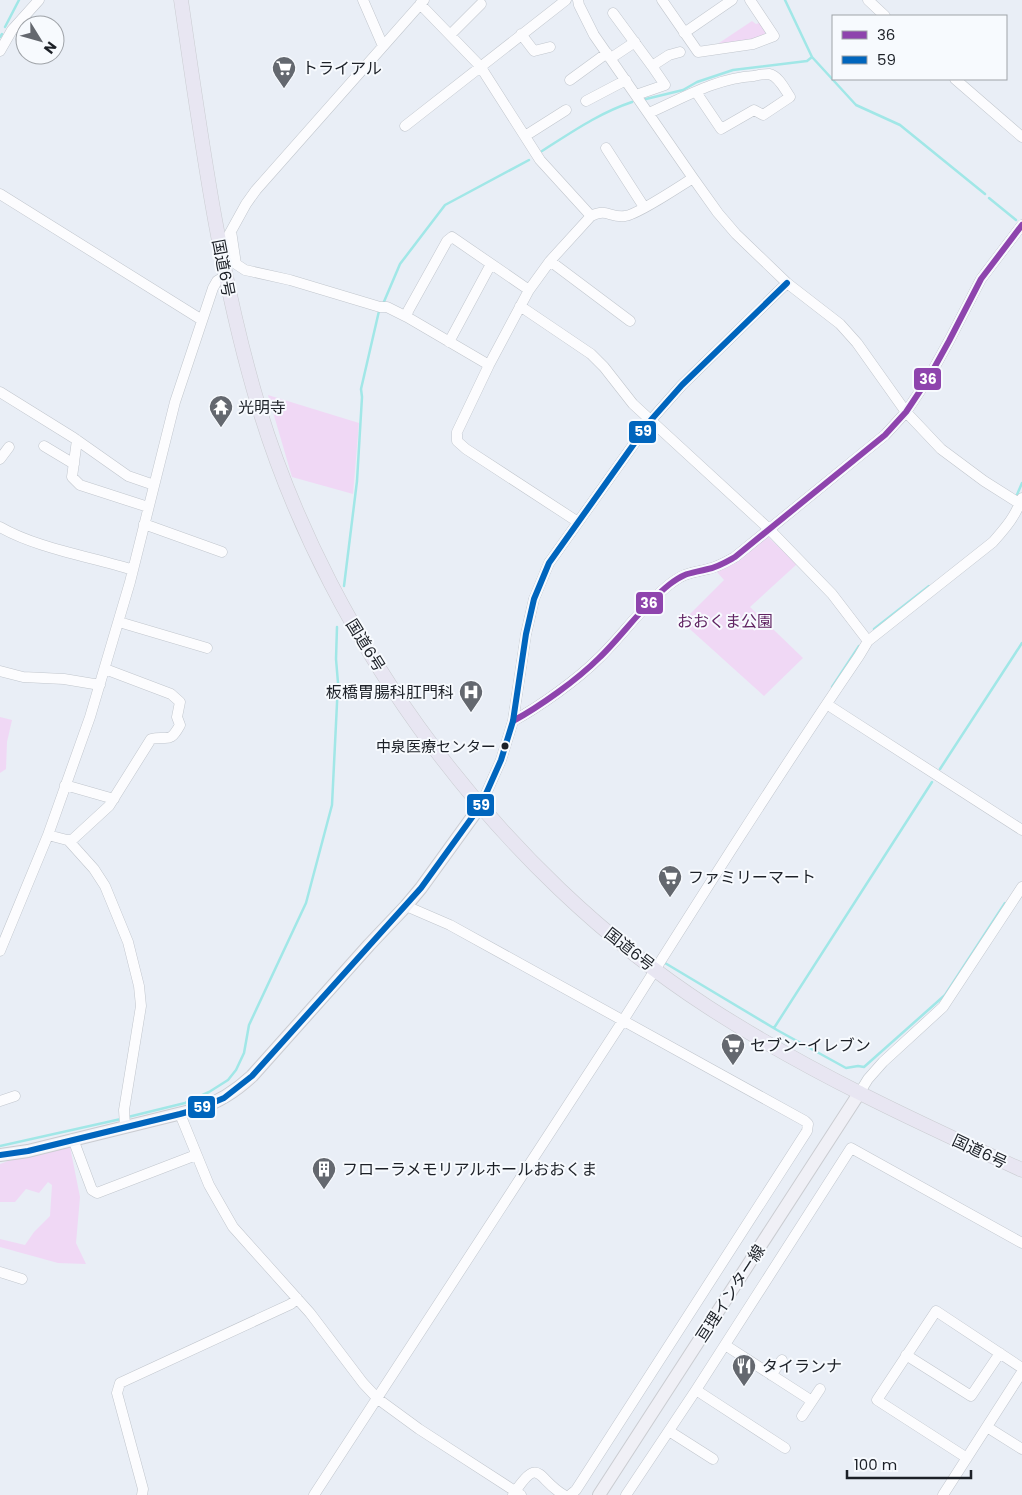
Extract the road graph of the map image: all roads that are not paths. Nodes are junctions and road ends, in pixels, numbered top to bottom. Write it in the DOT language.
graph roads {
  1 [pos="39,0"];
  2 [pos="181,0"];
  3 [pos="364,0"];
  4 [pos="566,0"];
  5 [pos="578,0"];
  6 [pos="662,0"];
  7 [pos="732,0"];
  8 [pos="750,0"];
  9 [pos="868,0"];
  10 [pos="422,2"];
  11 [pos="481,4"];
  12 [pos="613,13"];
  13 [pos="884,15"];
  14 [pos="684,33"];
  15 [pos="521,34"];
  16 [pos="450,36"];
  17 [pos="634,42"];
  18 [pos="383,46"];
  19 [pos="550,47"];
  20 [pos="0,51"];
  21 [pos="680,52"];
  22 [pos="609,56"];
  23 [pos="480,66"];
  24 [pos="652,66"];
  25 [pos="570,80"];
  26 [pos="626,80"];
  27 [pos="956,80"];
  28 [pos="696,92"];
  29 [pos="636,95"];
  30 [pos="586,102"];
  31 [pos="566,110"];
  32 [pos="649,113"];
  33 [pos="405,126"];
  34 [pos="525,136"];
  35 [pos="1022,137"];
  36 [pos="606,148"];
  37 [pos="693,178"];
  38 [pos="0,194"];
  39 [pos="644,207"];
  40 [pos="591,216"];
  41 [pos="1021,227"];
  42 [pos="231,231"];
  43 [pos="220,251"];
  44 [pos="550,262"];
  45 [pos="491,264"];
  46 [pos="225,276"];
  47 [pos="787,283"];
  48 [pos="529,290"];
  49 [pos="520,306"];
  50 [pos="407,318"];
  51 [pos="202,320"];
  52 [pos="630,321"];
  53 [pos="449,342"];
  54 [pos="489,365"];
  55 [pos="0,392"];
  56 [pos="906,412"];
  57 [pos="651,420"];
  58 [pos="77,440"];
  59 [pos="44,446"];
  60 [pos="9,447"];
  61 [pos="0,460"];
  62 [pos="74,464"];
  63 [pos="154,485"];
  64 [pos="1021,502"];
  65 [pos="148,507"];
  66 [pos="578,522"];
  67 [pos="144,524"];
  68 [pos="0,527"];
  69 [pos="768,529"];
  70 [pos="222,552"];
  71 [pos="133,570"];
  72 [pos="119,622"];
  73 [pos="868,641"];
  74 [pos="207,648"];
  75 [pos="105,669"];
  76 [pos="0,671"];
  77 [pos="100,685"];
  78 [pos="828,705"];
  79 [pos="513,722"];
  80 [pos="65,785"];
  81 [pos="114,799"];
  82 [pos="481,805"];
  83 [pos="1022,830"];
  84 [pos="48,835"];
  85 [pos="68,840"];
  86 [pos="1022,888"];
  87 [pos="406,906"];
  88 [pos="0,951"];
  89 [pos="655,969"];
  90 [pos="623,1020"];
  91 [pos="860,1092"];
  92 [pos="15,1096"];
  93 [pos="0,1100"];
  94 [pos="180,1114"];
  95 [pos="126,1126"];
  96 [pos="73,1139"];
  97 [pos="0,1155"];
  98 [pos="196,1155"];
  99 [pos="1022,1170"];
  100 [pos="1022,1243"];
  101 [pos="0,1272"];
  102 [pos="22,1279"];
  103 [pos="297,1298"];
  104 [pos="724,1345"];
  105 [pos="1000,1353"];
  106 [pos="906,1355"];
  107 [pos="782,1360"];
  108 [pos="1022,1368"];
  109 [pos="1022,1372"];
  110 [pos="771,1376"];
  111 [pos="1018,1387"];
  112 [pos="820,1389"];
  113 [pos="696,1390"];
  114 [pos="378,1399"];
  115 [pos="812,1401"];
  116 [pos="802,1416"];
  117 [pos="986,1427"];
  118 [pos="669,1431"];
  119 [pos="785,1448"];
  120 [pos="1022,1449"];
  121 [pos="967,1458"];
  122 [pos="713,1459"];
  123 [pos="516,1494"];
  124 [pos="142,1495"];
  125 [pos="314,1495"];
  126 [pos="564,1495"];
  127 [pos="570,1495"];
  128 [pos="599,1495"];
  129 [pos="626,1495"];
  130 [pos="943,1495"];
  1 -- 20 [label="street"];
  2 -- 43 [label="highway, 国道6号"];
  3 -- 18 [label="street"];
  4 -- 15 [label="street"];
  5 -- 22 [label="street"];
  6 -- 14 [label="street"];
  7 -- 14 [label="street"];
  8 -- 14 [label="street"];
  9 -- 13 [label="street"];
  10 -- 16 [label="street"];
  10 -- 18 [label="street"];
  11 -- 16 [label="street"];
  12 -- 17 [label="street"];
  15 -- 19 [label="street"];
  15 -- 23 [label="street"];
  16 -- 23 [label="street"];
  17 -- 22 [label="street"];
  17 -- 24 [label="street"];
  18 -- 42 [label="street"];
  21 -- 24 [label="street"];
  22 -- 25 [label="street"];
  22 -- 26 [label="street"];
  23 -- 33 [label="street"];
  23 -- 34 [label="street"];
  24 -- 29 [label="street"];
  26 -- 29 [label="street"];
  26 -- 30 [label="street"];
  27 -- 35 [label="street"];
  28 -- 28 [label="street"];
  28 -- 32 [label="street"];
  29 -- 32 [label="street"];
  31 -- 34 [label="street"];
  32 -- 37 [label="street"];
  34 -- 40 [label="street"];
  36 -- 39 [label="street"];
  37 -- 39 [label="street"];
  37 -- 47 [label="street"];
  38 -- 51 [label="street"];
  39 -- 40 [label="street"];
  40 -- 44 [label="street"];
  41 -- 56 [label="street"];
  42 -- 43 [label="street"];
  42 -- 50 [label="street"];
  43 -- 46 [label="highway, 国道6号"];
  44 -- 48 [label="street"];
  44 -- 52 [label="street"];
  45 -- 48 [label="street"];
  45 -- 50 [label="street"];
  45 -- 53 [label="street"];
  46 -- 51 [label="street"];
  46 -- 82 [label="highway, 国道6号"];
  47 -- 56 [label="street"];
  47 -- 57 [label="street"];
  48 -- 49 [label="street"];
  49 -- 54 [label="street"];
  49 -- 57 [label="street"];
  50 -- 53 [label="street"];
  51 -- 63 [label="street"];
  53 -- 54 [label="street"];
  54 -- 66 [label="street"];
  55 -- 58 [label="street"];
  56 -- 64 [label="street"];
  56 -- 69 [label="street"];
  57 -- 66 [label="street"];
  57 -- 69 [label="street"];
  58 -- 62 [label="street"];
  58 -- 63 [label="street"];
  59 -- 62 [label="street"];
  60 -- 61 [label="street"];
  62 -- 65 [label="street"];
  63 -- 65 [label="street"];
  64 -- 73 [label="street"];
  65 -- 67 [label="street"];
  66 -- 79 [label="street"];
  67 -- 70 [label="street"];
  67 -- 71 [label="street"];
  68 -- 71 [label="street"];
  69 -- 73 [label="street"];
  69 -- 79 [label="street"];
  71 -- 72 [label="street"];
  72 -- 74 [label="street"];
  72 -- 75 [label="street"];
  73 -- 78 [label="street"];
  75 -- 77 [label="street"];
  75 -- 81 [label="street"];
  76 -- 77 [label="street"];
  77 -- 80 [label="street"];
  78 -- 83 [label="street"];
  78 -- 89 [label="street"];
  79 -- 82 [label="street"];
  80 -- 81 [label="street"];
  80 -- 84 [label="street"];
  81 -- 85 [label="street"];
  82 -- 87 [label="main road"];
  82 -- 89 [label="highway, 国道6号"];
  84 -- 85 [label="street"];
  84 -- 88 [label="street"];
  85 -- 95 [label="street"];
  86 -- 91 [label="street"];
  87 -- 90 [label="street"];
  87 -- 94 [label="main road"];
  89 -- 90 [label="street"];
  89 -- 91 [label="highway, 国道6号"];
  90 -- 114 [label="street"];
  90 -- 127 [label="street"];
  91 -- 99 [label="highway, 国道6号"];
  91 -- 128 [label="main road, 亘理インター線"];
  92 -- 93 [label="street"];
  94 -- 95 [label="main road"];
  94 -- 98 [label="street"];
  95 -- 96 [label="main road"];
  96 -- 97 [label="main road"];
  96 -- 98 [label="street"];
  98 -- 103 [label="street"];
  100 -- 104 [label="street"];
  101 -- 102 [label="street"];
  103 -- 114 [label="street"];
  103 -- 124 [label="street"];
  104 -- 110 [label="street"];
  104 -- 113 [label="street"];
  105 -- 106 [label="street"];
  105 -- 106 [label="street"];
  105 -- 108 [label="street"];
  106 -- 121 [label="street"];
  107 -- 110 [label="street"];
  109 -- 111 [label="street"];
  110 -- 115 [label="street"];
  111 -- 117 [label="street"];
  112 -- 115 [label="street"];
  113 -- 118 [label="street"];
  113 -- 119 [label="street"];
  114 -- 123 [label="street"];
  114 -- 125 [label="street"];
  115 -- 116 [label="street"];
  117 -- 120 [label="street"];
  117 -- 121 [label="street"];
  118 -- 122 [label="street"];
  118 -- 129 [label="street"];
  121 -- 130 [label="street"];
  123 -- 126 [label="street"];
}
